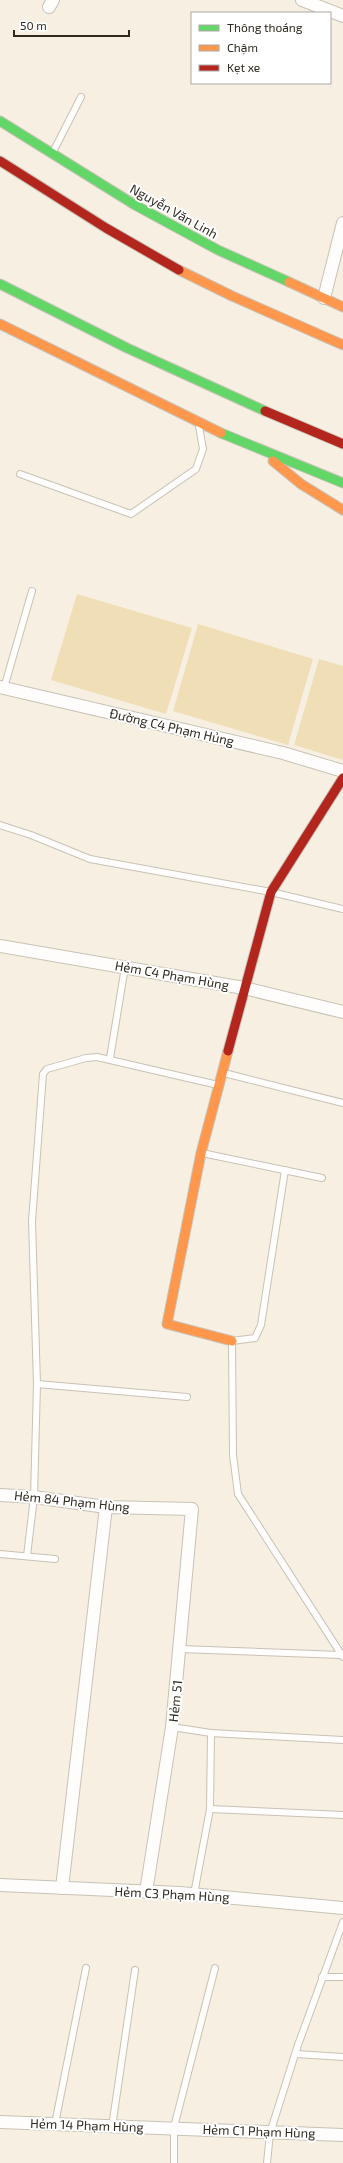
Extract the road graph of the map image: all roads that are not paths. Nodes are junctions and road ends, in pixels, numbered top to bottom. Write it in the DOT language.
graph roads {
  1 [pos="302,0"];
  2 [pos="343,16"];
  3 [pos="81,97"];
  4 [pos="0,121"];
  5 [pos="52,154"];
  6 [pos="0,161"];
  7 [pos="343,223"];
  8 [pos="0,284"];
  9 [pos="324,298"];
  10 [pos="343,307"];
  11 [pos="0,325"];
  12 [pos="343,345"];
  13 [pos="198,422"];
  14 [pos="343,444"];
  15 [pos="258,449"];
  16 [pos="20,474"];
  17 [pos="343,483"];
  18 [pos="343,510"];
  19 [pos="32,591"];
  20 [pos="2,688"];
  21 [pos="343,771"];
  22 [pos="343,778"];
  23 [pos="0,825"];
  24 [pos="271,892"];
  25 [pos="343,909"];
  26 [pos="0,946"];
  27 [pos="124,967"];
  28 [pos="244,988"];
  29 [pos="343,1012"];
  30 [pos="110,1058"];
  31 [pos="222,1073"];
  32 [pos="218,1085"];
  33 [pos="343,1103"];
  34 [pos="201,1153"];
  35 [pos="285,1170"];
  36 [pos="322,1178"];
  37 [pos="232,1341"];
  38 [pos="37,1384"];
  39 [pos="187,1397"];
  40 [pos="0,1495"];
  41 [pos="34,1496"];
  42 [pos="106,1507"];
  43 [pos="192,1509"];
  44 [pos="0,1554"];
  45 [pos="27,1556"];
  46 [pos="55,1559"];
  47 [pos="180,1649"];
  48 [pos="342,1656"];
  49 [pos="172,1728"];
  50 [pos="211,1733"];
  51 [pos="343,1740"];
  52 [pos="210,1809"];
  53 [pos="343,1815"];
  54 [pos="0,1886"];
  55 [pos="62,1888"];
  56 [pos="146,1892"];
  57 [pos="194,1894"];
  58 [pos="343,1908"];
  59 [pos="343,1922"];
  60 [pos="86,1968"];
  61 [pos="215,1968"];
  62 [pos="135,1970"];
  63 [pos="322,1977"];
  64 [pos="343,1977"];
  65 [pos="296,2054"];
  66 [pos="343,2058"];
  67 [pos="0,2122"];
  68 [pos="54,2124"];
  69 [pos="112,2127"];
  70 [pos="174,2127"];
  71 [pos="270,2132"];
  72 [pos="343,2135"];
  73 [pos="174,2163"];
  74 [pos="267,2163"];
  1 -- 2 [label="street"];
  3 -- 5 [label="lane"];
  4 -- 5 [label="main road, Nguyễn Văn Linh"];
  5 -- 9 [label="main road, Nguyễn Văn Linh"];
  6 -- 12 [label="main road"];
  7 -- 9 [label="street"];
  8 -- 14 [label="main road"];
  9 -- 10 [label="main road, Nguyễn Văn Linh"];
  11 -- 13 [label="main road"];
  13 -- 15 [label="main road"];
  13 -- 16 [label="lane"];
  15 -- 17 [label="main road"];
  15 -- 18 [label="main road"];
  19 -- 20 [label="lane"];
  20 -- 21 [label="street, Đường C4 Phạm Hủng"];
  22 -- 24 [label="main road"];
  23 -- 24 [label="lane"];
  24 -- 25 [label="lane"];
  24 -- 28 [label="main road"];
  26 -- 27 [label="street, Hẻm C4 Phạm Hùng"];
  27 -- 28 [label="street, Hẻm C4 Phạm Hùng"];
  27 -- 30 [label="lane"];
  28 -- 29 [label="street, Hẻm C4 Phạm Hùng"];
  28 -- 31 [label="main road"];
  30 -- 32 [label="lane"];
  30 -- 38 [label="lane"];
  31 -- 32 [label="main road"];
  31 -- 33 [label="lane"];
  32 -- 34 [label="main road"];
  34 -- 35 [label="lane"];
  34 -- 37 [label="main road"];
  35 -- 36 [label="lane"];
  35 -- 37 [label="lane"];
  37 -- 48 [label="lane"];
  38 -- 39 [label="lane"];
  38 -- 41 [label="lane"];
  40 -- 41 [label="street, Hẻm 84 Phạm Hùng"];
  41 -- 42 [label="street, Hẻm 84 Phạm Hùng"];
  41 -- 45 [label="lane"];
  42 -- 43 [label="street, Hẻm 84 Phạm Hùng"];
  42 -- 55 [label="street"];
  43 -- 47 [label="street, Hẻm 51"];
  44 -- 45 [label="lane"];
  45 -- 46 [label="lane"];
  47 -- 48 [label="lane"];
  47 -- 49 [label="street, Hẻm 51"];
  49 -- 50 [label="lane"];
  49 -- 56 [label="street, Hẻm 51"];
  50 -- 51 [label="lane"];
  50 -- 52 [label="lane"];
  52 -- 53 [label="lane"];
  52 -- 57 [label="lane"];
  54 -- 55 [label="street, Hẻm C3 Phạm Hùng"];
  55 -- 56 [label="street, Hẻm C3 Phạm Hùng"];
  56 -- 57 [label="street, Hẻm C3 Phạm Hùng"];
  57 -- 58 [label="street, Hẻm C3 Phạm Hùng"];
  59 -- 63 [label="lane"];
  60 -- 68 [label="lane"];
  61 -- 70 [label="lane"];
  62 -- 69 [label="lane"];
  63 -- 64 [label="lane"];
  63 -- 65 [label="lane"];
  65 -- 66 [label="lane"];
  65 -- 71 [label="lane"];
  67 -- 68 [label="street, Hẻm 14 Phạm Hùng"];
  68 -- 69 [label="street, Hẻm 14 Phạm Hùng"];
  69 -- 70 [label="street, Hẻm 14 Phạm Hùng"];
  70 -- 71 [label="street, Hẻm C1 Phạm Hùng"];
  70 -- 73 [label="lane"];
  71 -- 72 [label="street, Hẻm C1 Phạm Hùng"];
  71 -- 74 [label="lane"];
}
